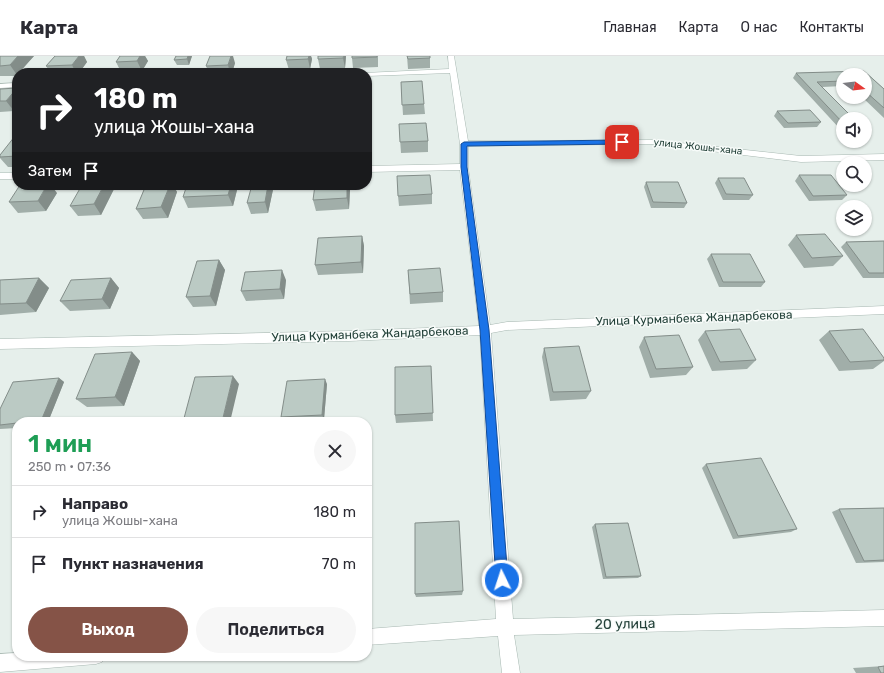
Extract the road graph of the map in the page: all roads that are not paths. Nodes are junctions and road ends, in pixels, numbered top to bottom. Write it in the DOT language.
graph roads {
  1 [pos="451,56"];
  2 [pos="453,71"];
  3 [pos="372,74"];
  4 [pos="12,85"];
  5 [pos="0,86"];
  6 [pos="464,144"];
  7 [pos="884,157"];
  8 [pos="464,167"];
  9 [pos="372,169"];
  10 [pos="0,176"];
  11 [pos="12,176"];
  12 [pos="884,310"];
  13 [pos="485,330"];
  14 [pos="0,344"];
  15 [pos="884,618"];
  16 [pos="505,627"];
  17 [pos="372,637"];
  18 [pos="27,661"];
  19 [pos="0,663"];
  20 [pos="511,673"];
  1 -- 2 [label="street"];
  2 -- 3 [label="street"];
  2 -- 6 [label="street"];
  4 -- 5 [label="street"];
  6 -- 7 [label="street, улица Жошы-хана"];
  6 -- 8 [label="street"];
  8 -- 9 [label="street"];
  8 -- 13 [label="street"];
  10 -- 11 [label="street"];
  12 -- 13 [label="street, Улица Курманбека Жандарбекова"];
  13 -- 14 [label="street, Улица Курманбека Жандарбекова"];
  13 -- 16 [label="street"];
  15 -- 16 [label="street, 20 улица"];
  16 -- 17 [label="street, 20 улица"];
  16 -- 20 [label="street"];
  18 -- 19 [label="street"];
}
